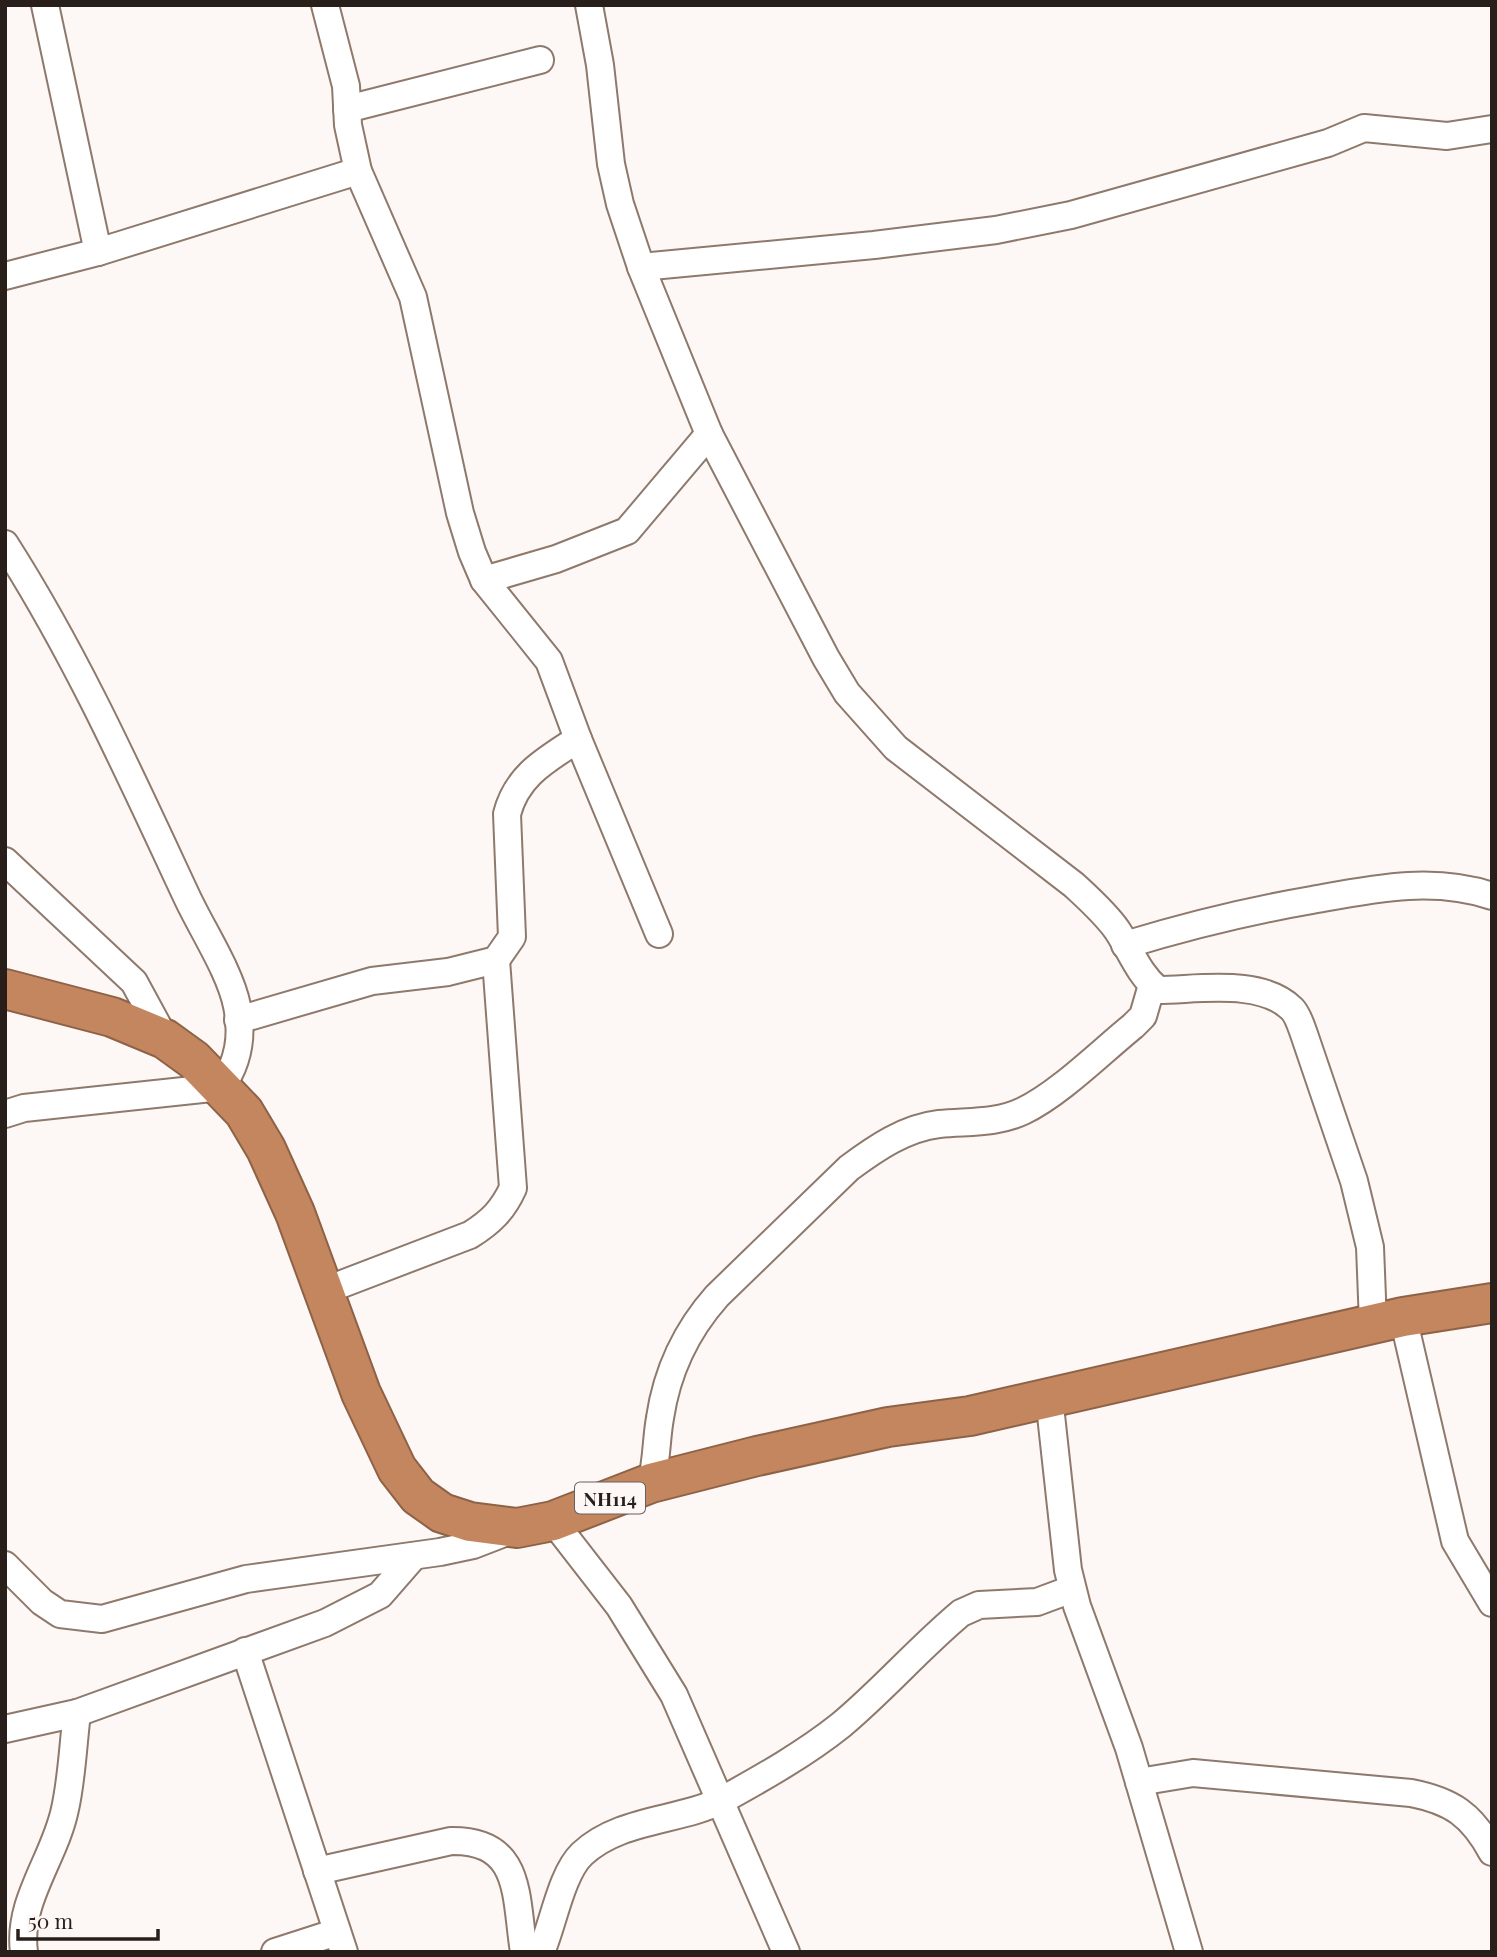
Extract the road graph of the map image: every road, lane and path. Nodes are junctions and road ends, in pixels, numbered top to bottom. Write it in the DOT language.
graph roads {
  1 [pos="45,5"];
  2 [pos="325,5"];
  3 [pos="589,5"];
  4 [pos="540,60"];
  5 [pos="347,109"];
  6 [pos="1492,128"];
  7 [pos="358,172"];
  8 [pos="98,252"];
  9 [pos="641,267"];
  10 [pos="5,276"];
  11 [pos="709,434"];
  12 [pos="5,544"];
  13 [pos="484,580"];
  14 [pos="578,739"];
  15 [pos="5,861"];
  16 [pos="1492,896"];
  17 [pos="659,933"];
  18 [pos="1125,945"];
  19 [pos="496,960"];
  20 [pos="1152,985"];
  21 [pos="5,989"];
  22 [pos="238,1020"];
  23 [pos="165,1039"];
  24 [pos="221,1087"];
  25 [pos="5,1114"];
  26 [pos="321,1292"];
  27 [pos="1492,1303"];
  28 [pos="1388,1320"];
  29 [pos="1049,1397"];
  30 [pos="651,1483"];
  31 [pos="535,1524"];
  32 [pos="414,1556"];
  33 [pos="5,1565"];
  34 [pos="1072,1589"];
  35 [pos="1492,1603"];
  36 [pos="245,1651"];
  37 [pos="77,1713"];
  38 [pos="5,1729"];
  39 [pos="1139,1782"];
  40 [pos="722,1800"];
  41 [pos="1492,1852"];
  42 [pos="317,1871"];
  43 [pos="341,1942"];
  44 [pos="24,1952"];
  45 [pos="275,1952"];
  46 [pos="524,1952"];
  47 [pos="541,1952"];
  48 [pos="786,1952"];
  49 [pos="1189,1952"];
  1 -- 8 [label="street"];
  2 -- 5 [label="street"];
  3 -- 9 [label="street"];
  4 -- 5 [label="street"];
  5 -- 7 [label="street"];
  6 -- 9 [label="street"];
  7 -- 8 [label="street"];
  7 -- 13 [label="street"];
  8 -- 10 [label="street"];
  9 -- 11 [label="street"];
  11 -- 13 [label="street"];
  11 -- 18 [label="street"];
  12 -- 22 [label="street"];
  13 -- 14 [label="street"];
  14 -- 17 [label="street"];
  14 -- 19 [label="street"];
  15 -- 23 [label="street"];
  16 -- 18 [label="street"];
  18 -- 20 [label="street"];
  19 -- 22 [label="street"];
  19 -- 26 [label="street"];
  20 -- 28 [label="street"];
  20 -- 30 [label="street"];
  21 -- 23 [label="highway, NH114"];
  22 -- 24 [label="street"];
  23 -- 24 [label="highway, NH114"];
  24 -- 25 [label="street"];
  24 -- 26 [label="highway, NH114"];
  26 -- 31 [label="highway, NH114"];
  27 -- 28 [label="highway, NH114"];
  28 -- 29 [label="highway, NH114"];
  28 -- 35 [label="street"];
  29 -- 30 [label="highway, NH114"];
  29 -- 34 [label="street"];
  30 -- 31 [label="highway, NH114"];
  31 -- 32 [label="street"];
  31 -- 40 [label="street"];
  32 -- 33 [label="street"];
  32 -- 36 [label="street"];
  34 -- 39 [label="street"];
  34 -- 40 [label="street"];
  36 -- 37 [label="street"];
  36 -- 42 [label="street"];
  37 -- 38 [label="street"];
  37 -- 44 [label="street"];
  39 -- 41 [label="street"];
  39 -- 49 [label="street"];
  40 -- 47 [label="street"];
  40 -- 48 [label="street"];
  42 -- 43 [label="street"];
  42 -- 46 [label="street"];
  43 -- 45 [label="street"];
}
